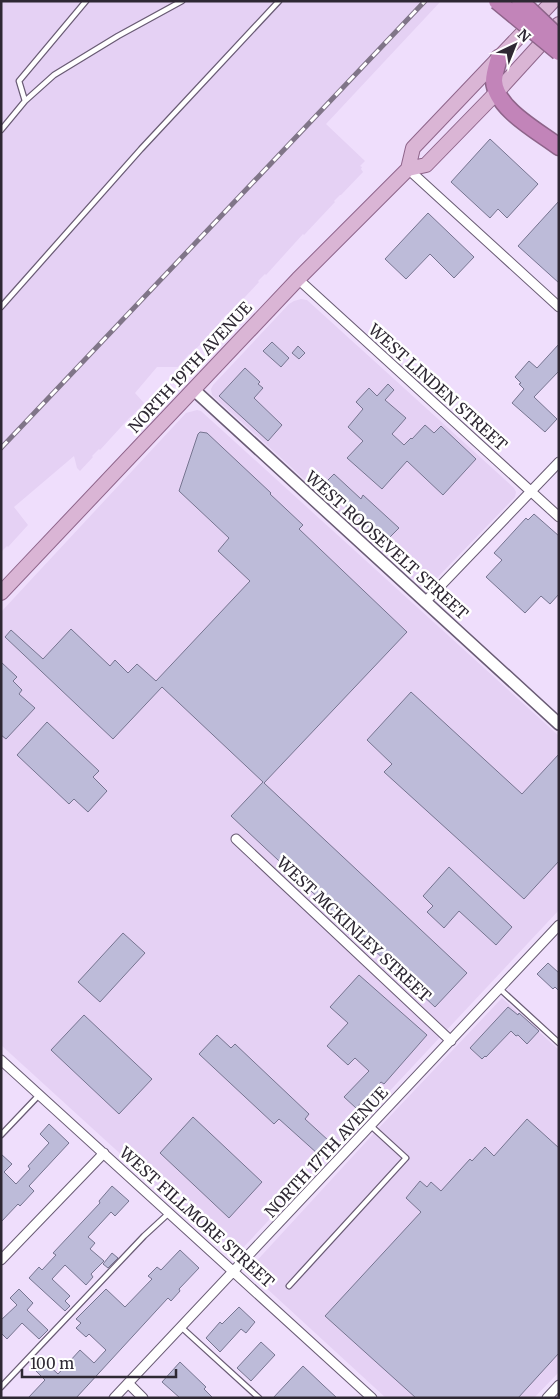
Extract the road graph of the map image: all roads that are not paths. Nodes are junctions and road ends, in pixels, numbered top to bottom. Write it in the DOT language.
graph roads {
  1 [pos="86,1"];
  2 [pos="182,1"];
  3 [pos="279,1"];
  4 [pos="497,1"];
  5 [pos="520,1"];
  6 [pos="552,1"];
  7 [pos="559,24"];
  8 [pos="559,38"];
  9 [pos="559,52"];
  10 [pos="499,58"];
  11 [pos="497,92"];
  12 [pos="25,101"];
  13 [pos="1,130"];
  14 [pos="559,147"];
  15 [pos="408,169"];
  16 [pos="298,279"];
  17 [pos="1,306"];
  18 [pos="559,307"];
  19 [pos="193,389"];
  20 [pos="559,462"];
  21 [pos="530,491"];
  22 [pos="559,517"];
  23 [pos="1,593"];
  24 [pos="425,602"];
  25 [pos="559,724"];
  26 [pos="236,839"];
  27 [pos="559,926"];
  28 [pos="555,937"];
  29 [pos="500,989"];
  30 [pos="451,1041"];
  31 [pos="559,1042"];
  32 [pos="1,1060"];
  33 [pos="40,1094"];
  34 [pos="371,1126"];
  35 [pos="1,1135"];
  36 [pos="104,1153"];
  37 [pos="169,1212"];
  38 [pos="1,1260"];
  39 [pos="234,1271"];
  40 [pos="289,1286"];
  41 [pos="180,1326"];
  42 [pos="128,1383"];
  43 [pos="559,1385"];
  44 [pos="1,1387"];
  45 [pos="114,1398"];
  46 [pos="143,1398"];
  47 [pos="258,1398"];
  48 [pos="372,1398"];
  49 [pos="547,1398"];
  1 -- 12 [label="lane"];
  2 -- 12 [label="lane"];
  3 -- 17 [label="lane"];
  4 -- 9 [label="highway, bridge"];
  5 -- 8 [label="highway, bridge"];
  6 -- 10 [label="main road, NORTH 19TH AVENUE"];
  7 -- 11 [label="main road, NORTH 19TH AVENUE"];
  10 -- 11 [label="highway"];
  10 -- 15 [label="main road, NORTH 19TH AVENUE"];
  11 -- 14 [label="highway"];
  11 -- 15 [label="main road, NORTH 19TH AVENUE"];
  12 -- 13 [label="lane"];
  15 -- 16 [label="main road, NORTH 19TH AVENUE"];
  15 -- 18 [label="street"];
  16 -- 19 [label="main road, NORTH 19TH AVENUE"];
  16 -- 21 [label="street, WEST LINDEN STREET"];
  19 -- 23 [label="main road, NORTH 19TH AVENUE"];
  19 -- 24 [label="street, WEST ROOSEVELT STREET"];
  20 -- 21 [label="street"];
  21 -- 22 [label="street, WEST LINDEN STREET"];
  21 -- 24 [label="street"];
  24 -- 25 [label="street, WEST ROOSEVELT STREET"];
  26 -- 30 [label="street, WEST MCKINLEY STREET"];
  27 -- 28 [label="street, NORTH 17TH AVENUE"];
  28 -- 29 [label="street, NORTH 17TH AVENUE"];
  29 -- 30 [label="street, NORTH 17TH AVENUE"];
  29 -- 31 [label="lane"];
  30 -- 34 [label="street, NORTH 17TH AVENUE"];
  32 -- 33 [label="street, WEST FILLMORE STREET"];
  33 -- 35 [label="lane"];
  33 -- 36 [label="street, WEST FILLMORE STREET"];
  34 -- 39 [label="street, NORTH 17TH AVENUE"];
  34 -- 40 [label="lane"];
  36 -- 37 [label="street, WEST FILLMORE STREET"];
  36 -- 38 [label="street"];
  37 -- 39 [label="street, WEST FILLMORE STREET"];
  37 -- 44 [label="lane"];
  39 -- 41 [label="street, NORTH 17TH AVENUE"];
  39 -- 48 [label="street, WEST FILLMORE STREET"];
  41 -- 42 [label="street, NORTH 17TH AVENUE"];
  41 -- 47 [label="lane"];
  42 -- 45 [label="street, NORTH 17TH AVENUE"];
  42 -- 46 [label="street"];
  43 -- 49 [label="street"];
}
